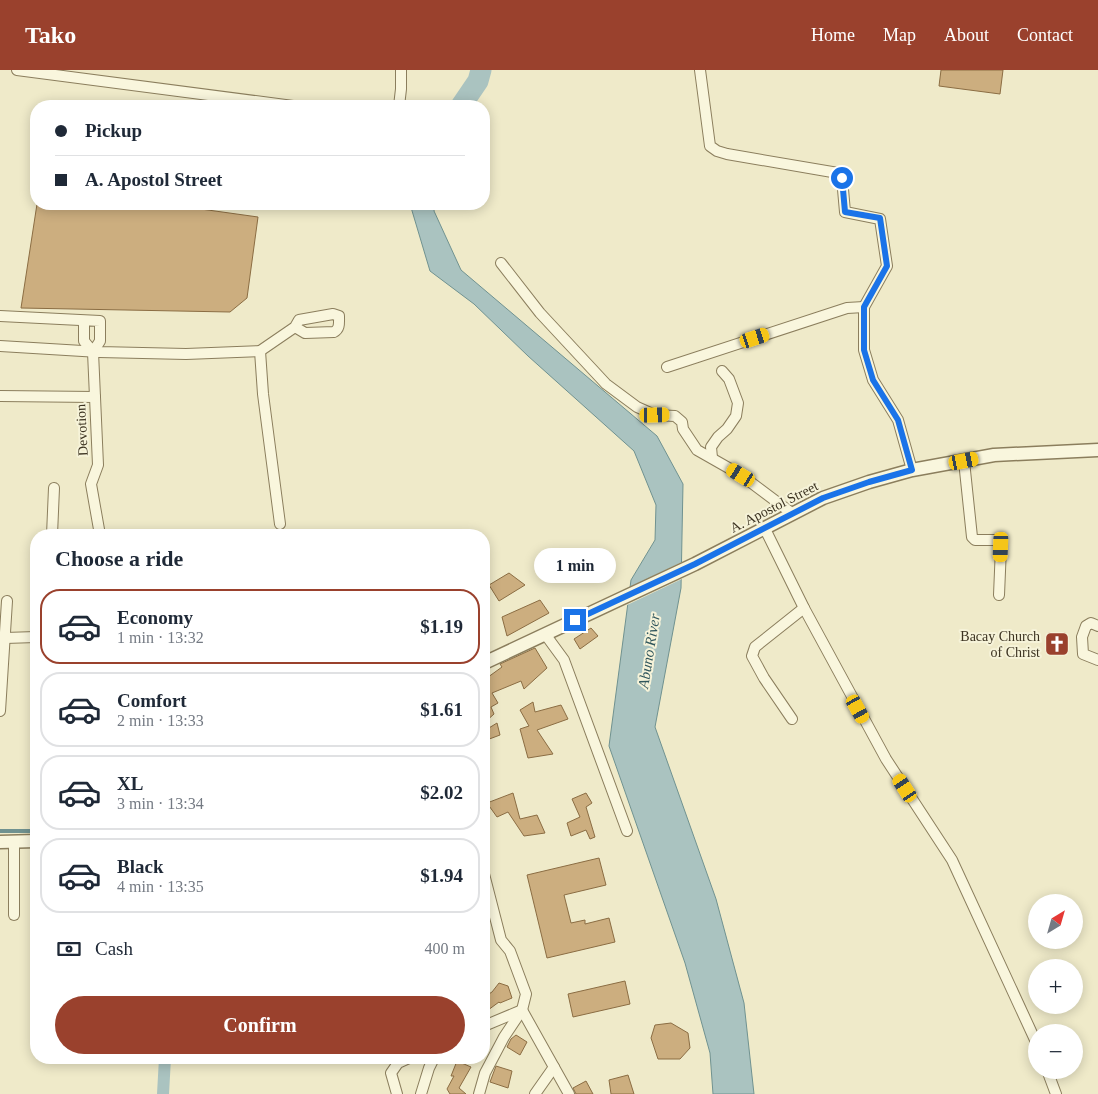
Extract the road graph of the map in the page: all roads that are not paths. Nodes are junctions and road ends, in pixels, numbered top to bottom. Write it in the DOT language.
graph roads {
  1 [pos="17,70"];
  2 [pos="401,70"];
  3 [pos="700,70"];
  4 [pos="247,100"];
  5 [pos="399,100"];
  6 [pos="501,263"];
  7 [pos="864,307"];
  8 [pos="0,316"];
  9 [pos="84,321"];
  10 [pos="295,327"];
  11 [pos="0,346"];
  12 [pos="260,351"];
  13 [pos="94,352"];
  14 [pos="667,367"];
  15 [pos="722,371"];
  16 [pos="0,396"];
  17 [pos="95,397"];
  18 [pos="1098,450"];
  19 [pos="712,458"];
  20 [pos="964,461"];
  21 [pos="912,470"];
  22 [pos="54,488"];
  23 [pos="793,514"];
  24 [pos="280,524"];
  25 [pos="52,529"];
  26 [pos="99,529"];
  27 [pos="765,529"];
  28 [pos="999,595"];
  29 [pos="7,601"];
  30 [pos="804,608"];
  31 [pos="3,618"];
  32 [pos="1098,626"];
  33 [pos="545,634"];
  34 [pos="30,637"];
  35 [pos="4,638"];
  36 [pos="490,660"];
  37 [pos="1098,660"];
  38 [pos="0,711"];
  39 [pos="792,719"];
  40 [pos="627,831"];
  41 [pos="30,841"];
  42 [pos="0,842"];
  43 [pos="14,842"];
  44 [pos="490,897"];
  45 [pos="14,915"];
  46 [pos="522,1010"];
  47 [pos="490,1023"];
  48 [pos="490,1024"];
  49 [pos="1028,1025"];
  50 [pos="504,1037"];
  51 [pos="397,1064"];
  52 [pos="431,1064"];
  53 [pos="490,1064"];
  54 [pos="490,1064"];
  55 [pos="554,1067"];
  56 [pos="1050,1079"];
  57 [pos="397,1094"];
  58 [pos="421,1094"];
  59 [pos="479,1094"];
  60 [pos="535,1094"];
  61 [pos="569,1094"];
  62 [pos="1056,1094"];
  1 -- 4 [label="street"];
  2 -- 5 [label="street"];
  3 -- 7 [label="street"];
  6 -- 19 [label="street"];
  7 -- 14 [label="street"];
  7 -- 21 [label="street"];
  8 -- 9 [label="street"];
  9 -- 13 [label="street, Devotion"];
  9 -- 13 [label="street, Devotion"];
  10 -- 12 [label="street"];
  11 -- 13 [label="street"];
  12 -- 13 [label="street"];
  12 -- 24 [label="street"];
  13 -- 17 [label="street, Devotion"];
  15 -- 19 [label="street"];
  16 -- 17 [label="street"];
  17 -- 26 [label="street, Devotion"];
  18 -- 20 [label="street, A. Apostol Street"];
  19 -- 23 [label="street"];
  20 -- 21 [label="street, A. Apostol Street"];
  20 -- 28 [label="street"];
  21 -- 23 [label="street, A. Apostol Street"];
  22 -- 25 [label="street"];
  23 -- 27 [label="street, A. Apostol Street"];
  27 -- 30 [label="street"];
  27 -- 33 [label="street, A. Apostol Street"];
  29 -- 31 [label="street"];
  30 -- 39 [label="street"];
  30 -- 49 [label="street"];
  31 -- 35 [label="street"];
  32 -- 37 [label="street"];
  33 -- 36 [label="street, A. Apostol Street"];
  33 -- 40 [label="street"];
  34 -- 35 [label="street"];
  35 -- 38 [label="street"];
  41 -- 43 [label="street"];
  42 -- 43 [label="street"];
  43 -- 45 [label="street"];
  44 -- 46 [label="street"];
  46 -- 47 [label="street"];
  46 -- 50 [label="street"];
  46 -- 55 [label="street"];
  48 -- 50 [label="street"];
  50 -- 54 [label="street"];
  51 -- 57 [label="street"];
  52 -- 58 [label="street"];
  53 -- 59 [label="street"];
  55 -- 60 [label="street"];
  55 -- 61 [label="street"];
  56 -- 62 [label="street"];
}
